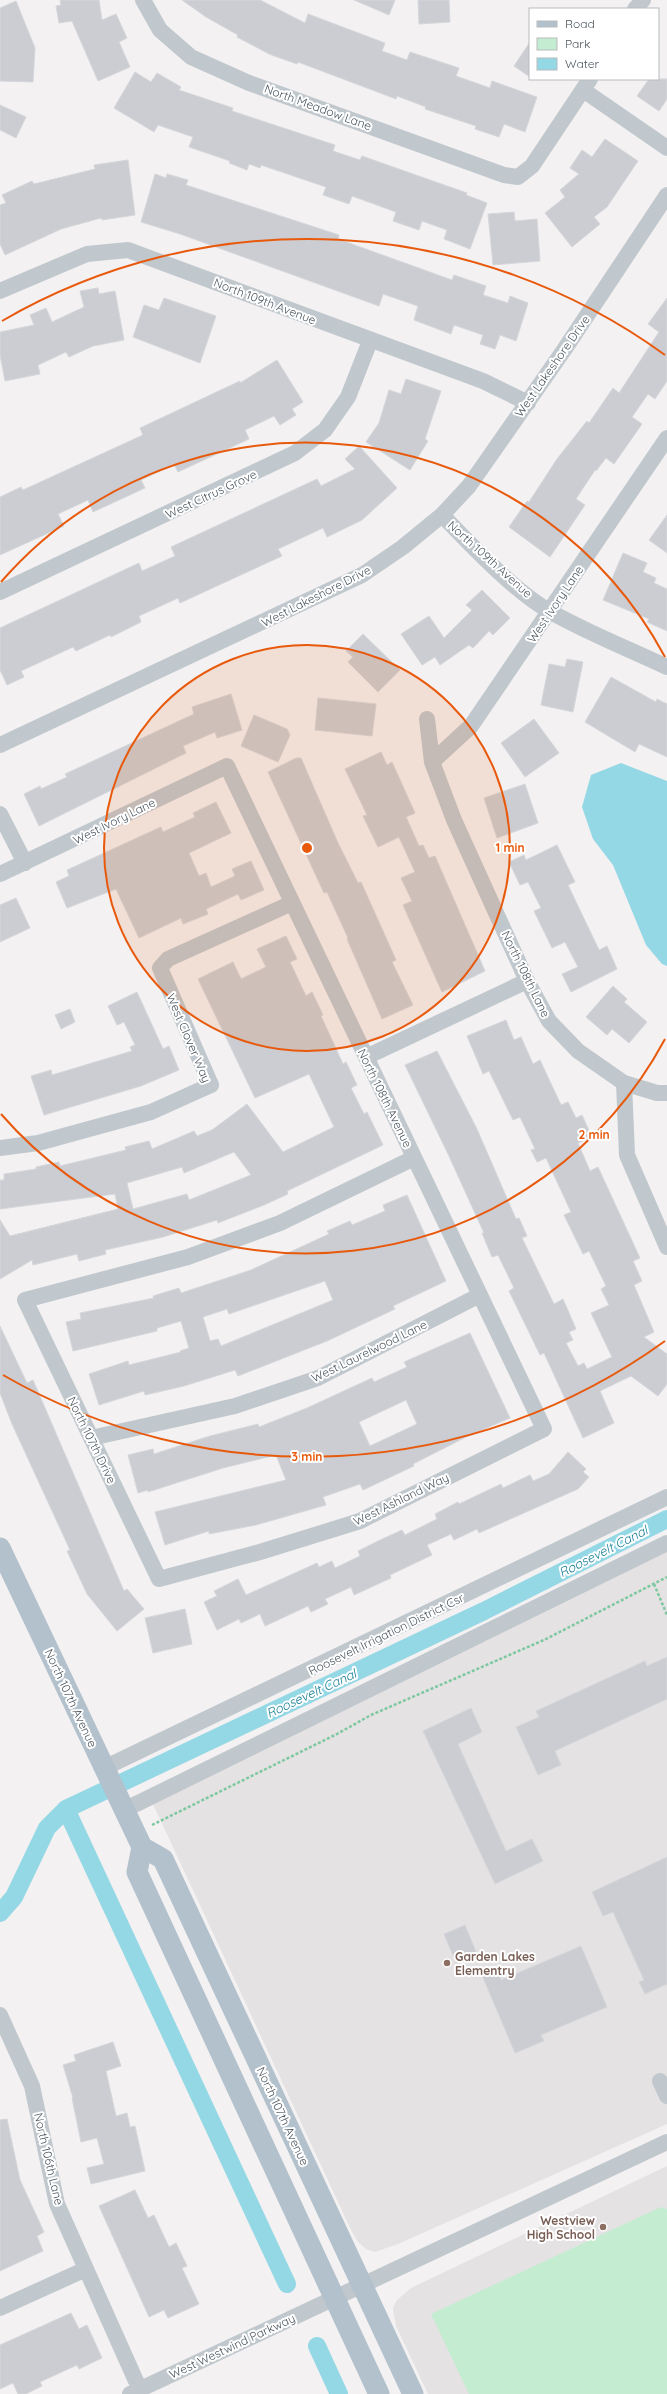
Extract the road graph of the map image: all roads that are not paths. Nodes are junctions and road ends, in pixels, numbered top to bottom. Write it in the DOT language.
graph roads {
  1 [pos="143,0"];
  2 [pos="643,0"];
  3 [pos="636,8"];
  4 [pos="587,84"];
  5 [pos="667,148"];
  6 [pos="667,195"];
  7 [pos="0,291"];
  8 [pos="370,341"];
  9 [pos="528,403"];
  10 [pos="667,438"];
  11 [pos="442,515"];
  12 [pos="0,592"];
  13 [pos="550,612"];
  14 [pos="667,667"];
  15 [pos="427,719"];
  16 [pos="0,745"];
  17 [pos="432,762"];
  18 [pos="227,766"];
  19 [pos="0,814"];
  20 [pos="25,863"];
  21 [pos="0,874"];
  22 [pos="292,903"];
  23 [pos="527,981"];
  24 [pos="366,1057"];
  25 [pos="624,1083"];
  26 [pos="667,1092"];
  27 [pos="0,1148"];
  28 [pos="414,1158"];
  29 [pos="667,1247"];
  30 [pos="480,1295"];
  31 [pos="544,1429"];
  32 [pos="91,1438"];
  33 [pos="667,1497"];
  34 [pos="667,1543"];
  35 [pos="0,1548"];
  36 [pos="158,1579"];
  37 [pos="104,1768"];
  38 [pos="123,1807"];
  39 [pos="139,1840"];
  40 [pos="0,2015"];
  41 [pos="660,2081"];
  42 [pos="667,2096"];
  43 [pos="667,2142"];
  44 [pos="86,2269"];
  45 [pos="362,2285"];
  46 [pos="334,2297"];
  47 [pos="0,2308"];
  48 [pos="135,2392"];
  49 [pos="379,2394"];
  50 [pos="413,2394"];
  1 -- 4 [label="street, North Meadow Lane"];
  2 -- 3 [label="street"];
  4 -- 5 [label="street"];
  6 -- 9 [label="street, West Lakeshore Drive"];
  7 -- 8 [label="street, North 109th Avenue"];
  8 -- 9 [label="street, North 109th Avenue"];
  8 -- 12 [label="street, West Citrus Grove"];
  9 -- 11 [label="street, West Lakeshore Drive"];
  10 -- 13 [label="street, West Ivory Lane"];
  11 -- 13 [label="street, North 109th Avenue"];
  11 -- 16 [label="street, West Lakeshore Drive"];
  13 -- 14 [label="street, North 109th Avenue"];
  13 -- 17 [label="street, West Ivory Lane"];
  15 -- 17 [label="street, North 108th Lane"];
  17 -- 23 [label="street, North 108th Lane"];
  18 -- 20 [label="street, West Ivory Lane"];
  18 -- 22 [label="street, North 108th Avenue"];
  19 -- 20 [label="street"];
  20 -- 21 [label="street, West Ivory Lane"];
  22 -- 24 [label="street, North 108th Avenue"];
  22 -- 27 [label="street, West Clover Way"];
  23 -- 24 [label="street"];
  23 -- 25 [label="street, North 108th Lane"];
  24 -- 28 [label="street, North 108th Avenue"];
  25 -- 26 [label="street"];
  25 -- 29 [label="street"];
  28 -- 30 [label="street, North 108th Avenue"];
  28 -- 32 [label="street, North 107th Drive"];
  30 -- 31 [label="street, North 108th Avenue"];
  30 -- 32 [label="street, West Laurelwood Lane"];
  31 -- 36 [label="street, West Ashland Way"];
  32 -- 36 [label="street, North 107th Drive"];
  33 -- 37 [label="street, Roosevelt Irrigation District Csr"];
  34 -- 38 [label="street"];
  35 -- 37 [label="main road, North 107th Avenue"];
  37 -- 38 [label="main road, North 107th Avenue"];
  38 -- 39 [label="main road, North 107th Avenue"];
  39 -- 45 [label="main road, North 107th Avenue"];
  39 -- 46 [label="main road"];
  40 -- 44 [label="street, North 106th Lane"];
  41 -- 42 [label="street"];
  43 -- 45 [label="street, West Westwind Parkway"];
  44 -- 47 [label="street"];
  44 -- 48 [label="street, North 106th Lane"];
  45 -- 46 [label="street, West Westwind Parkway"];
  45 -- 50 [label="main road, North 107th Avenue"];
  46 -- 48 [label="street, West Westwind Parkway"];
  46 -- 49 [label="main road"];
}
